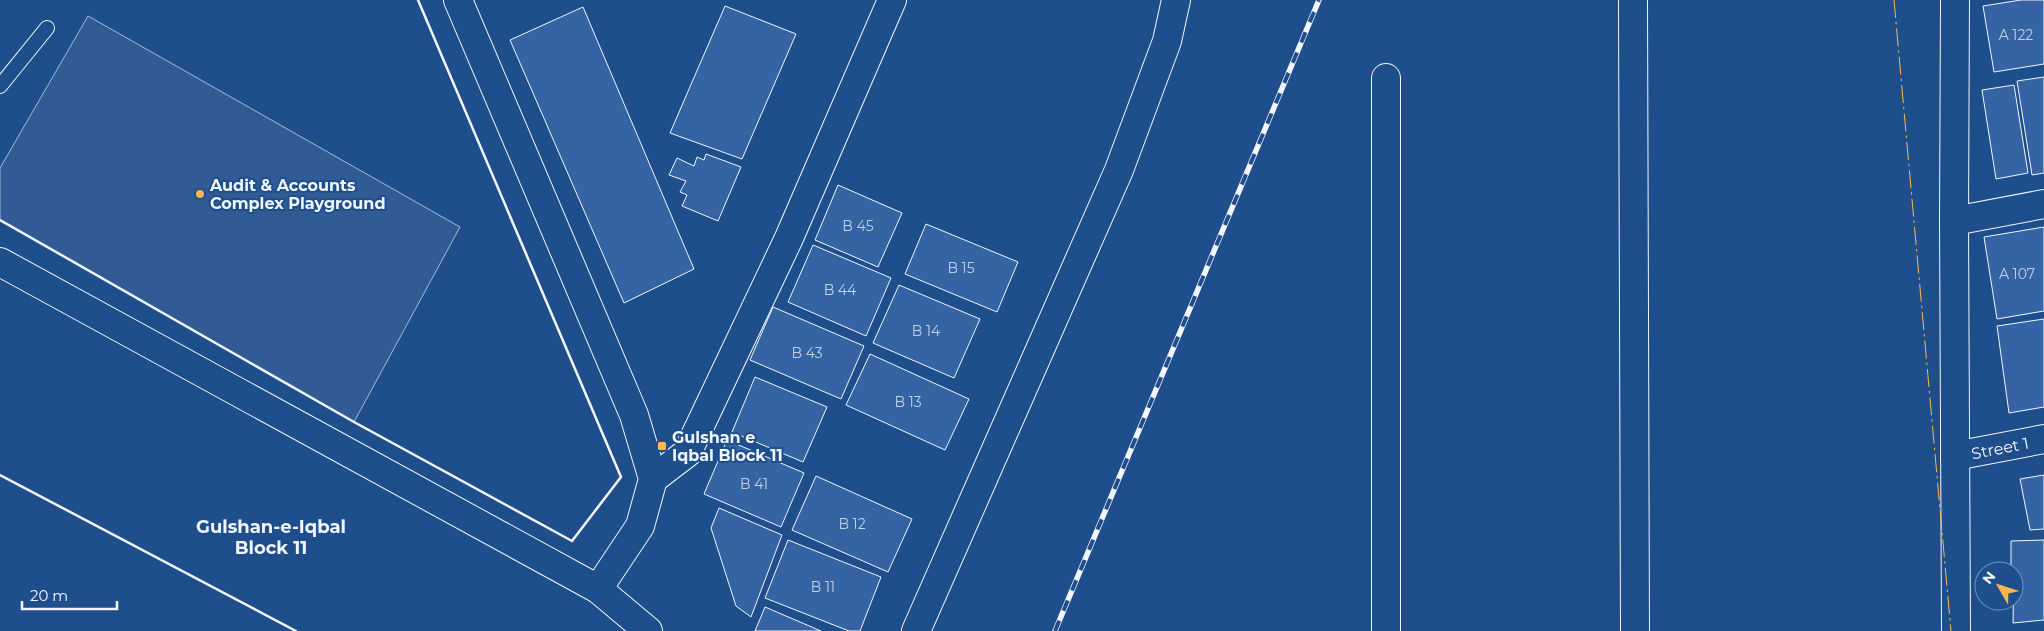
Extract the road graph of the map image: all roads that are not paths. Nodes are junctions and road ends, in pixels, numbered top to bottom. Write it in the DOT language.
graph roads {
  1 [pos="458,0"];
  2 [pos="892,0"];
  3 [pos="1176,0"];
  4 [pos="1634,0"];
  5 [pos="1955,0"];
  6 [pos="47,28"];
  7 [pos="1386,78"];
  8 [pos="0,86"];
  9 [pos="2044,204"];
  10 [pos="1954,221"];
  11 [pos="0,262"];
  12 [pos="2044,439"];
  13 [pos="1955,456"];
  14 [pos="653,479"];
  15 [pos="598,589"];
  16 [pos="648,631"];
  17 [pos="916,631"];
  18 [pos="1386,631"];
  19 [pos="1635,631"];
  20 [pos="1956,631"];
  1 -- 14 [label="street"];
  2 -- 14 [label="street"];
  3 -- 17 [label="street"];
  4 -- 19 [label="street"];
  5 -- 10 [label="street"];
  6 -- 8 [label="lane"];
  7 -- 18 [label="street"];
  9 -- 10 [label="street"];
  10 -- 13 [label="street"];
  11 -- 15 [label="street"];
  12 -- 13 [label="street, Street 1"];
  13 -- 20 [label="street"];
  14 -- 15 [label="street"];
  15 -- 16 [label="street"];
}
